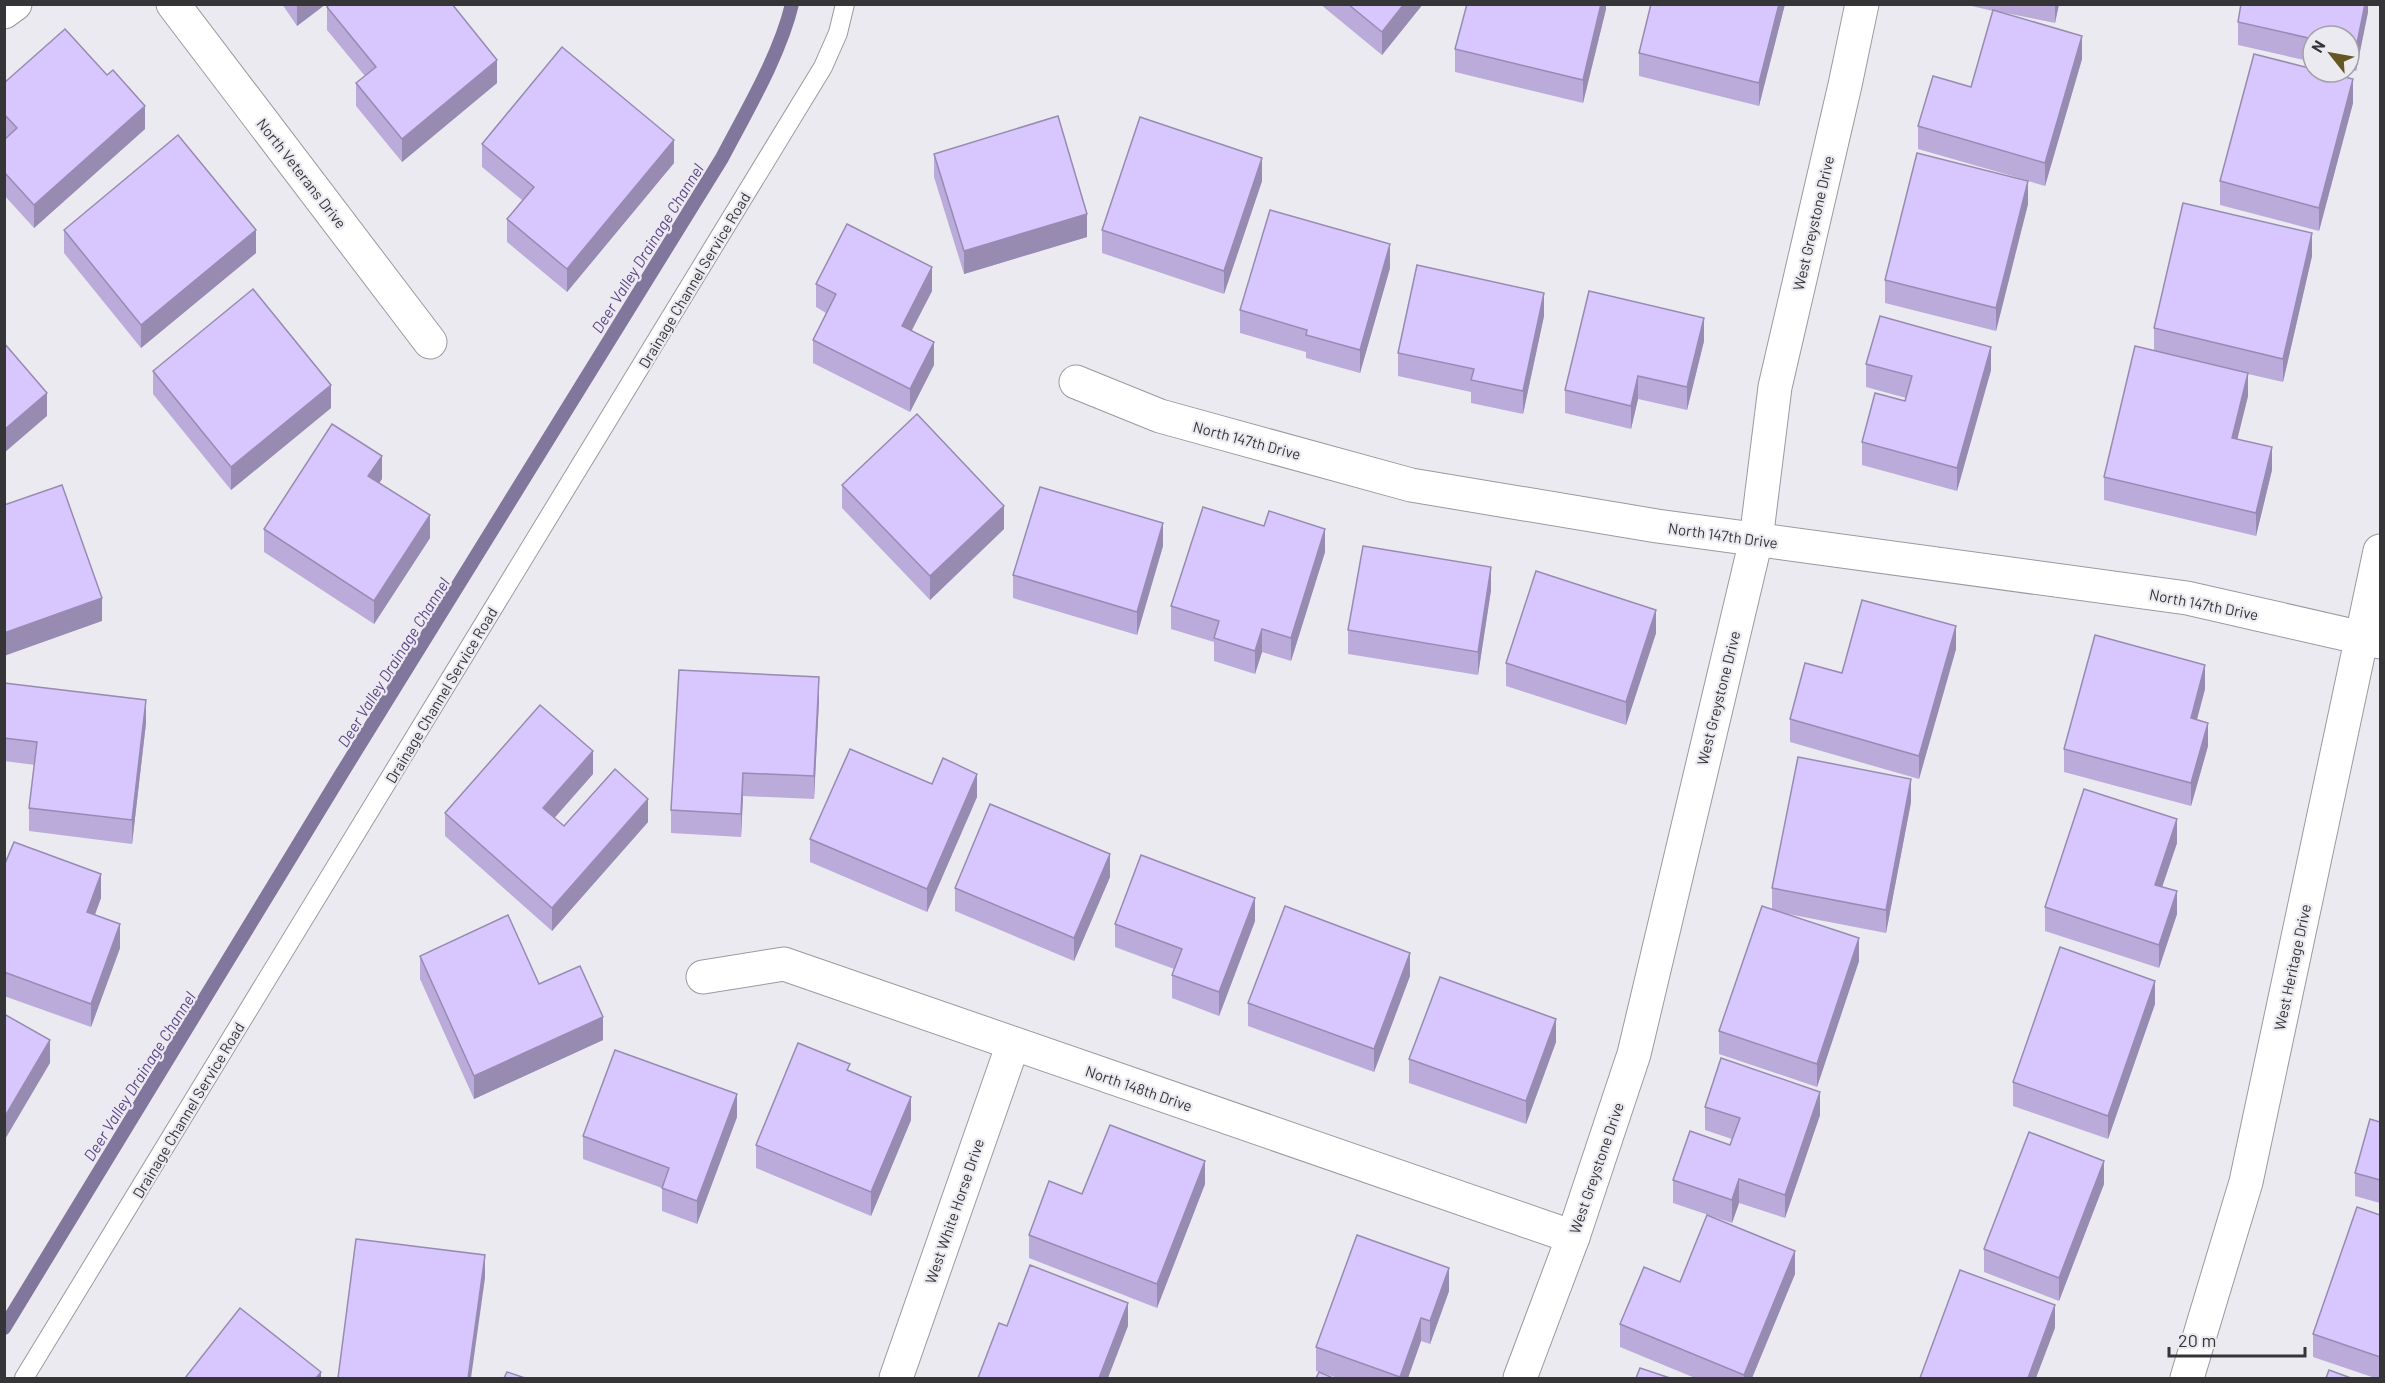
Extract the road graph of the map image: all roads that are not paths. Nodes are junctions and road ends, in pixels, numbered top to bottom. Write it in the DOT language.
graph roads {
  1 [pos="15,4"];
  2 [pos="173,4"];
  3 [pos="845,4"];
  4 [pos="1862,4"];
  5 [pos="4,12"];
  6 [pos="430,342"];
  7 [pos="1076,382"];
  8 [pos="1756,540"];
  9 [pos="2380,551"];
  10 [pos="2372,640"];
  11 [pos="703,977"];
  12 [pos="1013,1044"];
  13 [pos="1573,1237"];
  14 [pos="24,1378"];
  15 [pos="896,1378"];
  16 [pos="1520,1378"];
  17 [pos="2187,1378"];
  1 -- 5 [label="street"];
  2 -- 6 [label="street, North Veterans Drive"];
  3 -- 14 [label="lane, Drainage Channel Service Road"];
  4 -- 8 [label="street, West Greystone Drive"];
  7 -- 8 [label="street, North 147th Drive"];
  8 -- 10 [label="street, North 147th Drive"];
  8 -- 13 [label="street, West Greystone Drive"];
  9 -- 10 [label="street, West Heritage Drive"];
  10 -- 17 [label="street, West Heritage Drive"];
  11 -- 12 [label="street, North 148th Drive"];
  12 -- 13 [label="street, North 148th Drive"];
  12 -- 15 [label="street, West White Horse Drive"];
  13 -- 16 [label="street, West Greystone Drive"];
}
